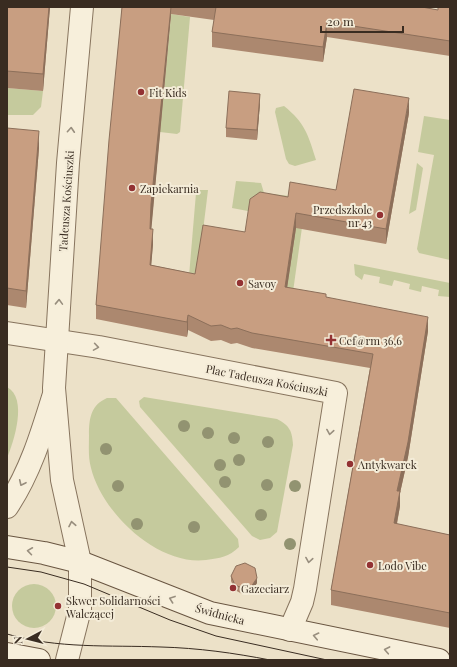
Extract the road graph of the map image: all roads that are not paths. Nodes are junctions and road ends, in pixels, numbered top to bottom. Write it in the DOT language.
graph roads {
  1 [pos="82,7"];
  2 [pos="7,333"];
  3 [pos="58,341"];
  4 [pos="54,394"];
  5 [pos="7,507"];
  6 [pos="7,547"];
  7 [pos="80,562"];
  8 [pos="290,630"];
  9 [pos="7,654"];
  10 [pos="39,660"];
  11 [pos="66,660"];
  12 [pos="439,660"];
  3 -- 1 [label="street, Tadeusza Kościuszki, one-way"];
  2 -- 3 [label="street, Plac Tadeusza Kościuszki"];
  3 -- 4 [label="street, Tadeusza Kościuszki"];
  3 -- 8 [label="street, Plac Tadeusza Kościuszki, one-way"];
  4 -- 5 [label="street, Tadeusza Kościuszki, one-way"];
  7 -- 4 [label="street, Tadeusza Kościuszki, one-way"];
  7 -- 6 [label="street, Świdnicka, one-way"];
  8 -- 7 [label="street, Świdnicka, one-way"];
  7 -- 11 [label="street, Tadeusza Kościuszki"];
  12 -- 8 [label="street, Świdnicka, one-way"];
  9 -- 10 [label="street"];
}
